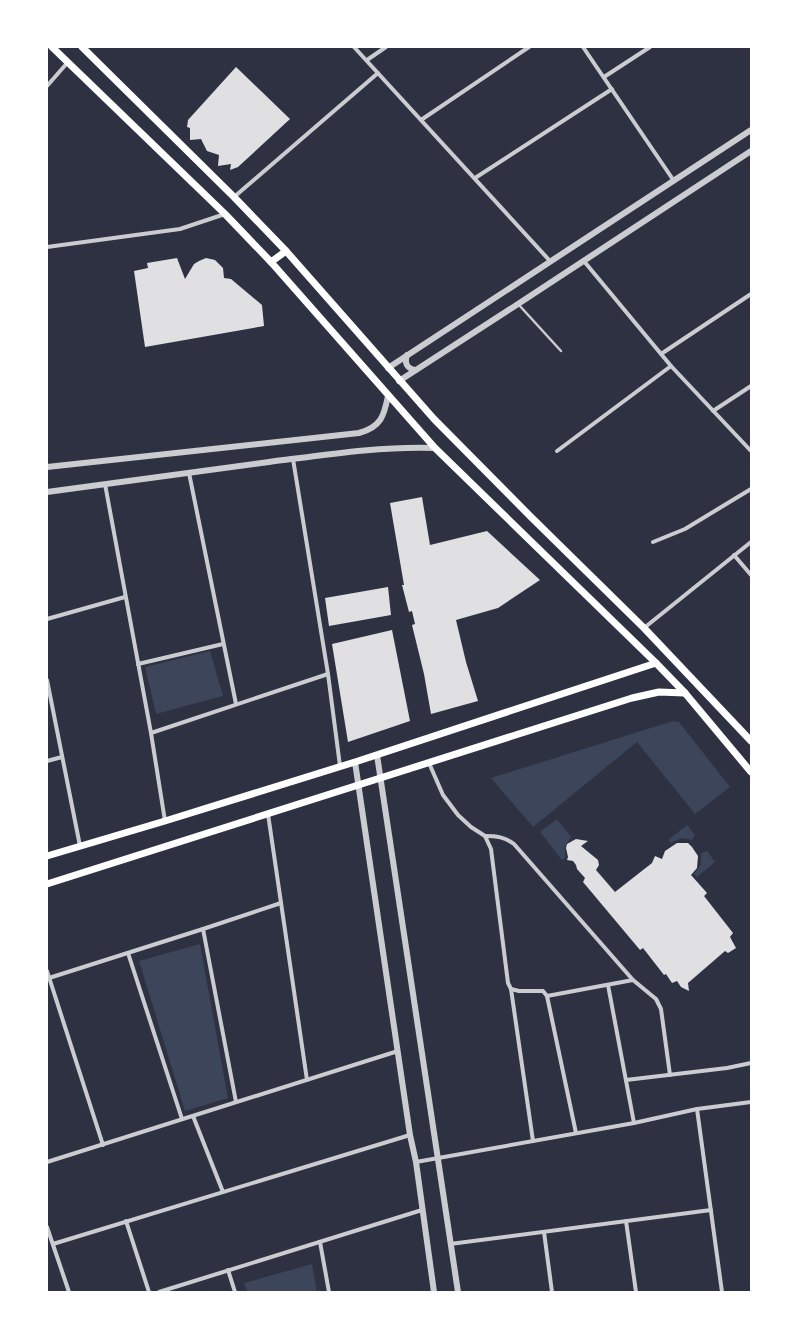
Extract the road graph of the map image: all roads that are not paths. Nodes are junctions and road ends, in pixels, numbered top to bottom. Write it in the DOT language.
graph roads {
  1 [pos="52,47"];
  2 [pos="82,47"];
  3 [pos="354,47"];
  4 [pos="386,47"];
  5 [pos="530,47"];
  6 [pos="583,47"];
  7 [pos="650,47"];
  8 [pos="367,60"];
  9 [pos="68,62"];
  10 [pos="378,73"];
  11 [pos="604,77"];
  12 [pos="47,86"];
  13 [pos="612,89"];
  14 [pos="421,120"];
  15 [pos="751,130"];
  16 [pos="751,151"];
  17 [pos="475,178"];
  18 [pos="674,181"];
  19 [pos="234,197"];
  20 [pos="225,214"];
  21 [pos="47,247"];
  22 [pos="286,252"];
  23 [pos="583,260"];
  24 [pos="550,261"];
  25 [pos="271,262"];
  26 [pos="751,294"];
  27 [pos="518,304"];
  28 [pos="561,351"];
  29 [pos="661,354"];
  30 [pos="406,355"];
  31 [pos="671,366"];
  32 [pos="388,368"];
  33 [pos="416,370"];
  34 [pos="399,380"];
  35 [pos="751,386"];
  36 [pos="388,396"];
  37 [pos="713,411"];
  38 [pos="435,448"];
  39 [pos="557,451"];
  40 [pos="751,451"];
  41 [pos="293,459"];
  42 [pos="47,467"];
  43 [pos="188,473"];
  44 [pos="105,484"];
  45 [pos="751,489"];
  46 [pos="47,492"];
  47 [pos="653,542"];
  48 [pos="751,542"];
  49 [pos="734,555"];
  50 [pos="751,575"];
  51 [pos="125,597"];
  52 [pos="47,619"];
  53 [pos="644,628"];
  54 [pos="223,644"];
  55 [pos="656,663"];
  56 [pos="138,664"];
  57 [pos="328,674"];
  58 [pos="47,680"];
  59 [pos="685,693"];
  60 [pos="236,704"];
  61 [pos="151,733"];
  62 [pos="750,737"];
  63 [pos="377,755"];
  64 [pos="62,757"];
  65 [pos="47,761"];
  66 [pos="355,762"];
  67 [pos="429,763"];
  68 [pos="340,766"];
  69 [pos="751,772"];
  70 [pos="381,778"];
  71 [pos="358,785"];
  72 [pos="268,814"];
  73 [pos="165,821"];
  74 [pos="485,836"];
  75 [pos="80,846"];
  76 [pos="47,856"];
  77 [pos="47,884"];
  78 [pos="281,903"];
  79 [pos="203,929"];
  80 [pos="128,953"];
  81 [pos="47,971"];
  82 [pos="49,978"];
  83 [pos="634,980"];
  84 [pos="608,985"];
  85 [pos="510,989"];
  86 [pos="548,996"];
  87 [pos="398,1051"];
  88 [pos="751,1064"];
  89 [pos="670,1075"];
  90 [pos="307,1080"];
  91 [pos="626,1080"];
  92 [pos="236,1102"];
  93 [pos="751,1102"];
  94 [pos="697,1110"];
  95 [pos="193,1116"];
  96 [pos="182,1119"];
  97 [pos="634,1123"];
  98 [pos="576,1133"];
  99 [pos="410,1135"];
  100 [pos="533,1141"];
  101 [pos="103,1145"];
  102 [pos="438,1158"];
  103 [pos="47,1162"];
  104 [pos="416,1162"];
  105 [pos="223,1192"];
  106 [pos="422,1210"];
  107 [pos="711,1210"];
  108 [pos="126,1221"];
  109 [pos="626,1221"];
  110 [pos="47,1227"];
  111 [pos="544,1232"];
  112 [pos="320,1242"];
  113 [pos="53,1244"];
  114 [pos="450,1244"];
  115 [pos="228,1270"];
  116 [pos="69,1292"];
  117 [pos="149,1292"];
  118 [pos="159,1292"];
  119 [pos="235,1292"];
  120 [pos="329,1292"];
  121 [pos="434,1292"];
  122 [pos="458,1292"];
  123 [pos="552,1292"];
  124 [pos="636,1292"];
  125 [pos="722,1292"];
  1 -- 9 [label="main road"];
  2 -- 19 [label="main road"];
  3 -- 8 [label="street"];
  4 -- 8 [label="street"];
  5 -- 14 [label="street"];
  6 -- 11 [label="street"];
  7 -- 11 [label="street"];
  8 -- 10 [label="street"];
  9 -- 12 [label="street"];
  9 -- 20 [label="main road"];
  10 -- 14 [label="street"];
  10 -- 19 [label="street"];
  11 -- 13 [label="street"];
  13 -- 17 [label="street"];
  13 -- 18 [label="street"];
  14 -- 17 [label="street"];
  15 -- 18 [label="street"];
  16 -- 23 [label="street"];
  17 -- 24 [label="street"];
  18 -- 24 [label="street"];
  19 -- 22 [label="main road"];
  20 -- 21 [label="street"];
  20 -- 25 [label="main road"];
  22 -- 25 [label="main road"];
  22 -- 32 [label="main road"];
  23 -- 27 [label="street"];
  23 -- 29 [label="street"];
  24 -- 30 [label="street"];
  25 -- 36 [label="main road"];
  26 -- 29 [label="street"];
  27 -- 28 [label="lane"];
  27 -- 33 [label="street"];
  29 -- 31 [label="street"];
  30 -- 32 [label="street"];
  30 -- 33 [label="street"];
  31 -- 37 [label="street"];
  31 -- 39 [label="street"];
  32 -- 34 [label="main road"];
  33 -- 34 [label="street"];
  34 -- 53 [label="main road"];
  35 -- 37 [label="street"];
  36 -- 38 [label="main road"];
  36 -- 42 [label="street"];
  37 -- 40 [label="street"];
  38 -- 41 [label="street"];
  38 -- 55 [label="main road"];
  41 -- 43 [label="street"];
  41 -- 57 [label="street"];
  43 -- 44 [label="street"];
  43 -- 54 [label="street"];
  44 -- 46 [label="street"];
  44 -- 51 [label="street"];
  45 -- 47 [label="street"];
  48 -- 49 [label="street"];
  49 -- 50 [label="street"];
  49 -- 53 [label="street"];
  51 -- 52 [label="street"];
  51 -- 56 [label="street"];
  53 -- 62 [label="main road"];
  54 -- 56 [label="street"];
  54 -- 60 [label="street"];
  55 -- 59 [label="main road"];
  55 -- 63 [label="main road"];
  56 -- 61 [label="street"];
  57 -- 60 [label="street"];
  57 -- 68 [label="street"];
  58 -- 64 [label="street"];
  59 -- 67 [label="main road"];
  59 -- 69 [label="main road"];
  60 -- 61 [label="street"];
  61 -- 73 [label="street"];
  63 -- 66 [label="main road"];
  63 -- 70 [label="street"];
  64 -- 65 [label="street"];
  64 -- 75 [label="street"];
  66 -- 68 [label="main road"];
  66 -- 71 [label="street"];
  67 -- 70 [label="main road"];
  67 -- 74 [label="street"];
  68 -- 73 [label="main road"];
  70 -- 71 [label="main road"];
  70 -- 102 [label="street"];
  71 -- 72 [label="main road"];
  71 -- 87 [label="street"];
  72 -- 77 [label="main road"];
  72 -- 78 [label="street"];
  73 -- 75 [label="main road"];
  74 -- 83 [label="street"];
  74 -- 85 [label="street"];
  75 -- 76 [label="main road"];
  78 -- 79 [label="street"];
  78 -- 90 [label="street"];
  79 -- 80 [label="street"];
  79 -- 92 [label="street"];
  80 -- 82 [label="street"];
  80 -- 96 [label="street"];
  81 -- 82 [label="street"];
  82 -- 101 [label="street"];
  83 -- 84 [label="street"];
  83 -- 89 [label="street"];
  84 -- 86 [label="street"];
  84 -- 91 [label="street"];
  85 -- 86 [label="street"];
  85 -- 100 [label="street"];
  86 -- 98 [label="street"];
  87 -- 90 [label="street"];
  87 -- 99 [label="street"];
  88 -- 89 [label="street"];
  89 -- 91 [label="street"];
  90 -- 92 [label="street"];
  91 -- 97 [label="street"];
  92 -- 95 [label="street"];
  93 -- 94 [label="street"];
  94 -- 97 [label="street"];
  94 -- 107 [label="street"];
  95 -- 96 [label="street"];
  95 -- 105 [label="street"];
  96 -- 101 [label="street"];
  97 -- 98 [label="street"];
  98 -- 100 [label="street"];
  99 -- 104 [label="street"];
  99 -- 105 [label="street"];
  100 -- 102 [label="street"];
  101 -- 103 [label="street"];
  102 -- 104 [label="street"];
  102 -- 114 [label="street"];
  104 -- 106 [label="street"];
  105 -- 108 [label="street"];
  106 -- 112 [label="street"];
  106 -- 121 [label="street"];
  107 -- 109 [label="street"];
  107 -- 125 [label="street"];
  108 -- 113 [label="street"];
  108 -- 117 [label="street"];
  109 -- 111 [label="street"];
  109 -- 124 [label="street"];
  110 -- 113 [label="street"];
  111 -- 114 [label="street"];
  111 -- 123 [label="street"];
  112 -- 115 [label="street"];
  112 -- 120 [label="street"];
  113 -- 116 [label="street"];
  114 -- 122 [label="street"];
  115 -- 118 [label="street"];
  115 -- 119 [label="street"];
}
